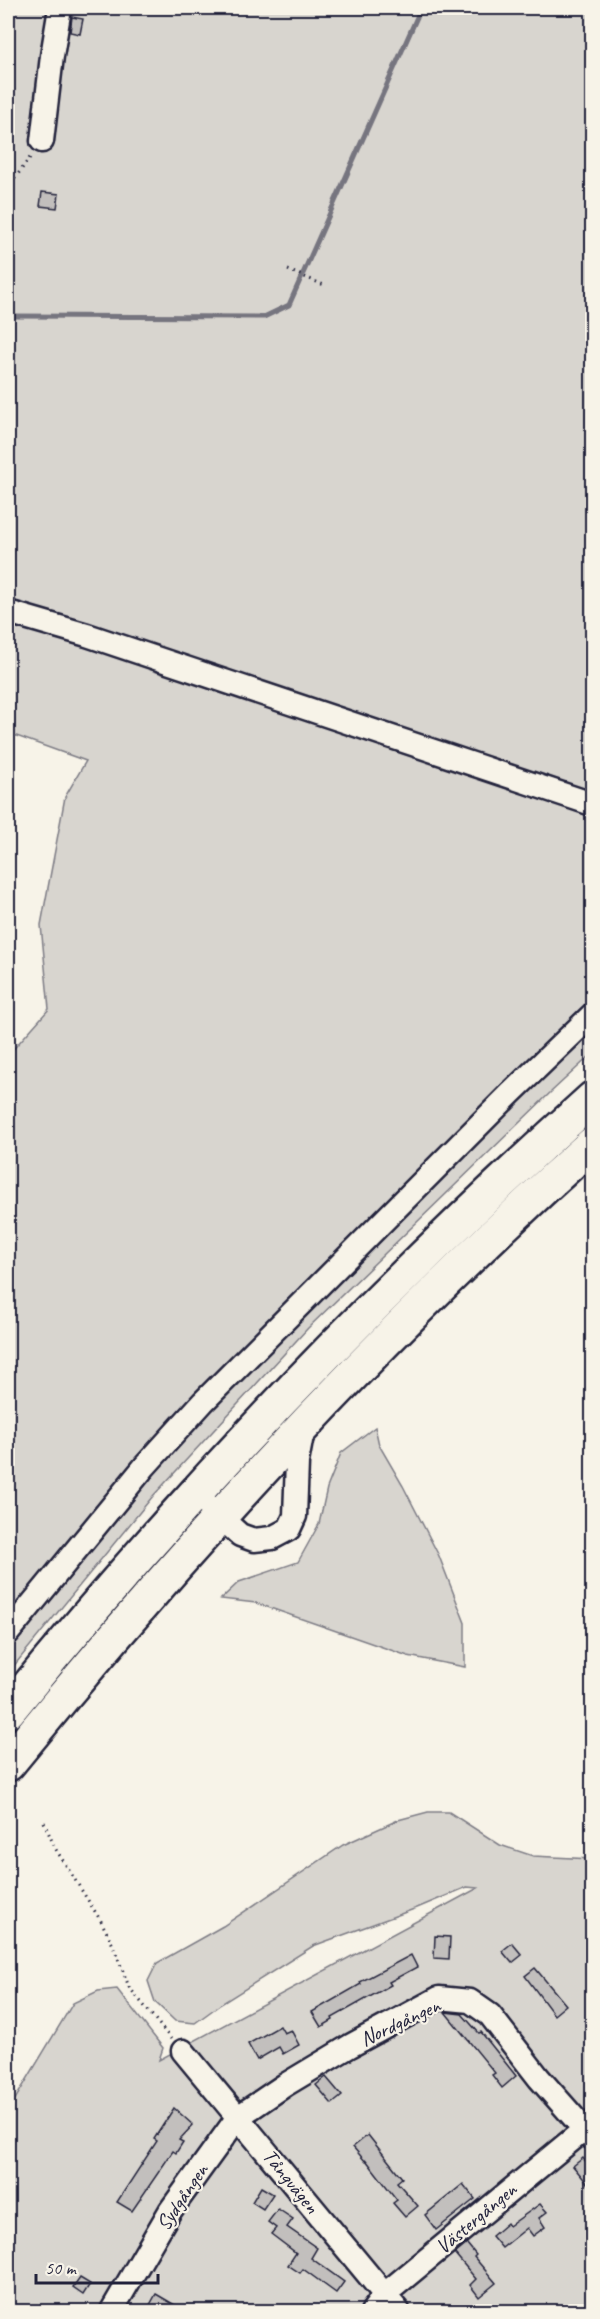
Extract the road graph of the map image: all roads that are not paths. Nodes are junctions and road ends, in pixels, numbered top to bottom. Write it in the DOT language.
graph roads {
  1 [pos="60,8"];
  2 [pos="42,141"];
  3 [pos="8,612"];
  4 [pos="592,804"];
  5 [pos="592,1015"];
  6 [pos="592,1099"];
  7 [pos="592,1144"];
  8 [pos="304,1424"];
  9 [pos="194,1493"];
  10 [pos="218,1516"];
  11 [pos="8,1633"];
  12 [pos="8,1711"];
  13 [pos="8,1764"];
  14 [pos="183,2051"];
  15 [pos="238,2117"];
  16 [pos="589,2133"];
  17 [pos="378,2303"];
  18 [pos="111,2312"];
  19 [pos="399,2312"];
  1 -- 2 [label="street"];
  3 -- 4 [label="street"];
  5 -- 11 [label="street"];
  6 -- 9 [label="highway"];
  7 -- 8 [label="highway"];
  8 -- 10 [label="highway"];
  8 -- 10 [label="street"];
  9 -- 10 [label="street"];
  9 -- 12 [label="highway"];
  10 -- 13 [label="highway"];
  14 -- 15 [label="street, Tångvägen"];
  15 -- 16 [label="street, Nordgången"];
  15 -- 17 [label="street, Tångvägen"];
  15 -- 18 [label="street, Sydgången"];
  16 -- 17 [label="street, Västergången"];
  17 -- 19 [label="street, Tångvägen"];
}
